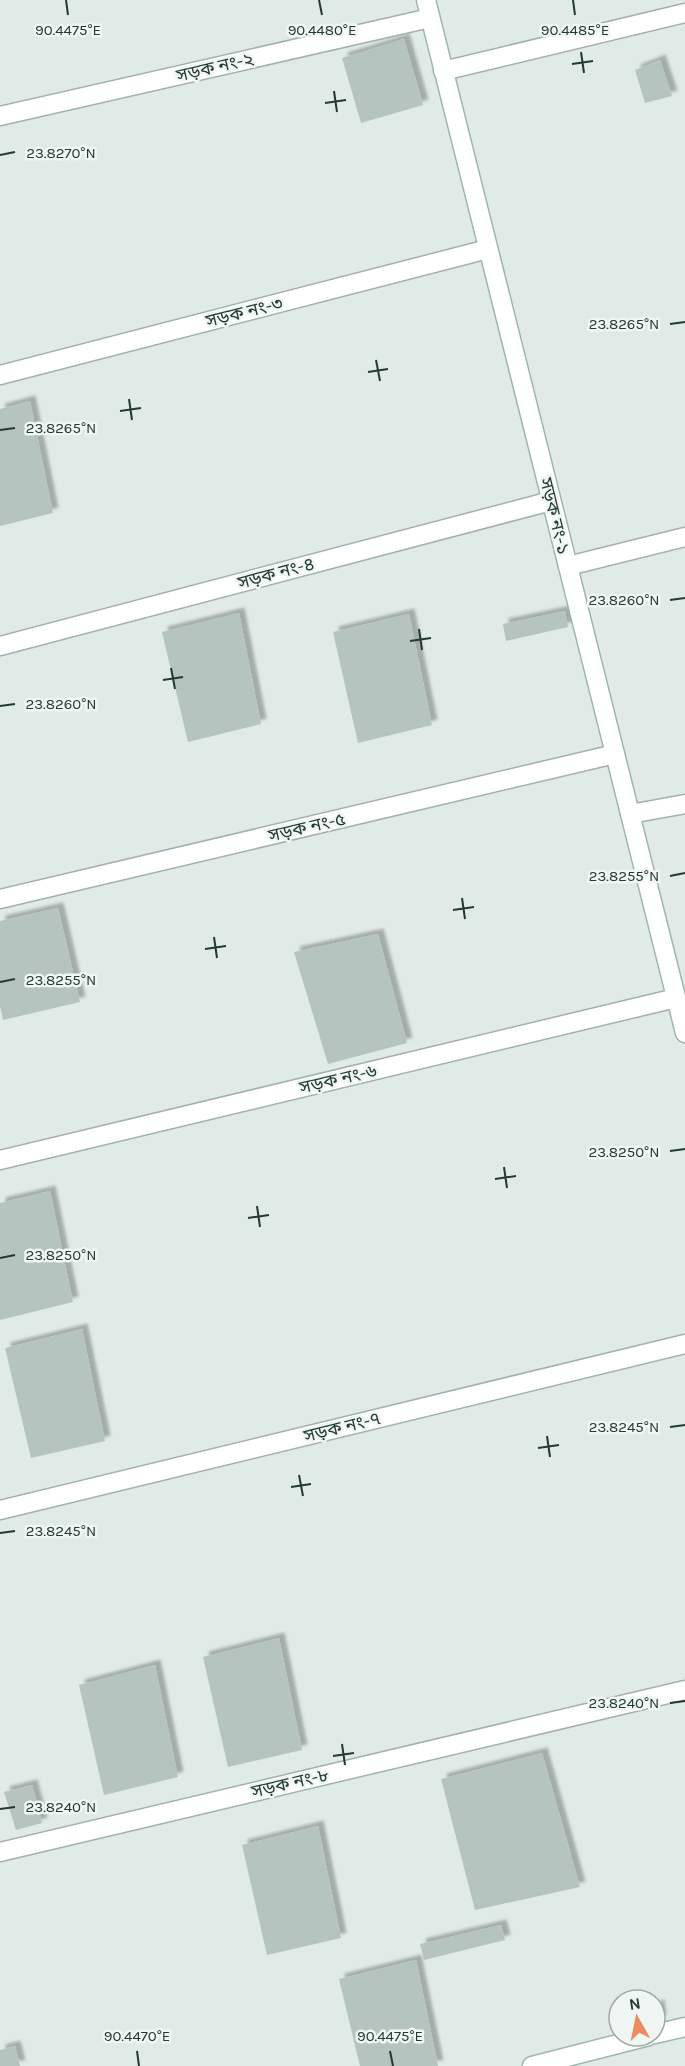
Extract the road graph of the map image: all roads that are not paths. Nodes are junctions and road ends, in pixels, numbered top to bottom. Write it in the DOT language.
graph roads {
  1 [pos="426,0"];
  2 [pos="685,13"];
  3 [pos="430,18"];
  4 [pos="443,71"];
  5 [pos="0,116"];
  6 [pos="488,249"];
  7 [pos="0,375"];
  8 [pos="551,501"];
  9 [pos="685,537"];
  10 [pos="568,566"];
  11 [pos="0,646"];
  12 [pos="615,754"];
  13 [pos="685,804"];
  14 [pos="630,814"];
  15 [pos="0,899"];
  16 [pos="676,998"];
  17 [pos="685,1033"];
  18 [pos="0,1160"];
  19 [pos="685,1344"];
  20 [pos="0,1510"];
  21 [pos="685,1690"];
  22 [pos="0,1852"];
  23 [pos="685,2027"];
  24 [pos="667,2031"];
  25 [pos="607,2047"];
  26 [pos="532,2066"];
  1 -- 3 [label="street, সড়ক নং-১"];
  2 -- 4 [label="street"];
  3 -- 4 [label="street, সড়ক নং-১"];
  3 -- 5 [label="street, সড়ক নং-২"];
  4 -- 6 [label="street, সড়ক নং-১"];
  6 -- 7 [label="street, সড়ক নং-৩"];
  6 -- 8 [label="street, সড়ক নং-১"];
  8 -- 10 [label="street, সড়ক নং-১"];
  8 -- 11 [label="street, সড়ক নং-৪"];
  9 -- 10 [label="street"];
  10 -- 12 [label="street, সড়ক নং-১"];
  12 -- 14 [label="street, সড়ক নং-১"];
  12 -- 15 [label="street, সড়ক নং-৫"];
  13 -- 14 [label="street"];
  14 -- 16 [label="street, সড়ক নং-১"];
  16 -- 17 [label="street, সড়ক নং-১"];
  16 -- 18 [label="street, সড়ক নং-৬"];
  19 -- 20 [label="street, সড়ক নং-৭"];
  21 -- 22 [label="street, সড়ক নং-৮"];
  23 -- 24 [label="street"];
  25 -- 26 [label="street"];
}
